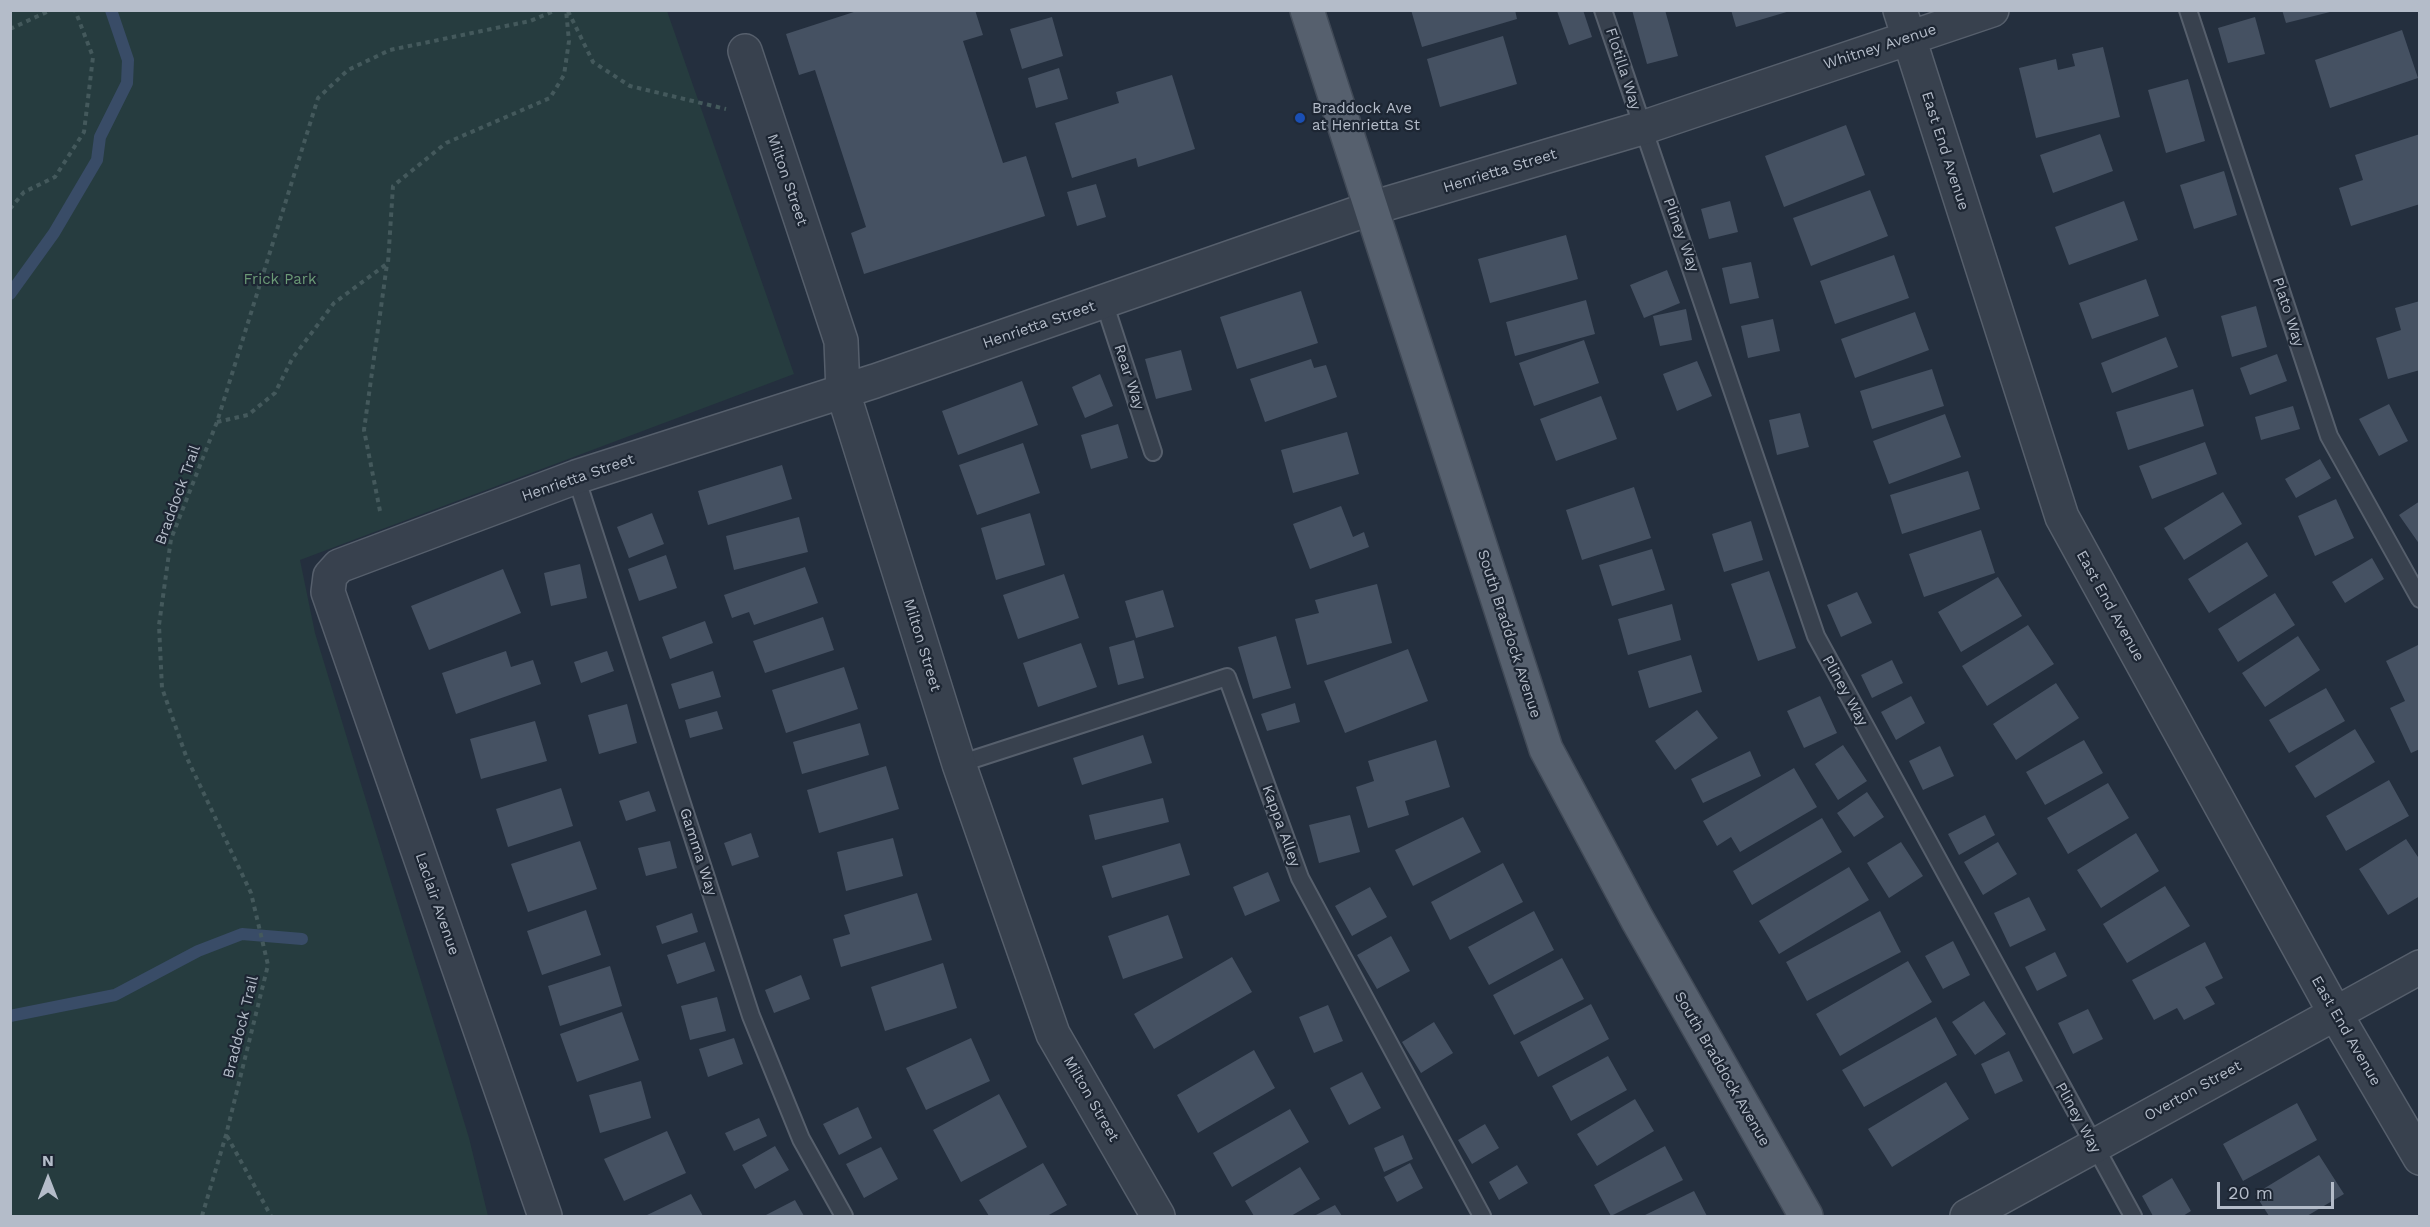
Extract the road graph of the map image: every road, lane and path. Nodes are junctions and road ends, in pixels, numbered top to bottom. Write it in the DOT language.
graph roads {
  1 [pos="51,10"];
  2 [pos="75,10"];
  3 [pos="556,10"];
  4 [pos="566,10"];
  5 [pos="1306,10"];
  6 [pos="1603,10"];
  7 [pos="1992,10"];
  8 [pos="2188,10"];
  9 [pos="1904,24"];
  10 [pos="10,29"];
  11 [pos="745,51"];
  12 [pos="1769,84"];
  13 [pos="730,110"];
  14 [pos="1642,129"];
  15 [pos="1372,208"];
  16 [pos="10,209"];
  17 [pos="387,263"];
  18 [pos="1104,302"];
  19 [pos="843,392"];
  20 [pos="217,422"];
  21 [pos="1153,452"];
  22 [pos="576,477"];
  23 [pos="381,518"];
  24 [pos="328,591"];
  25 [pos="2420,599"];
  26 [pos="959,764"];
  27 [pos="2420,967"];
  28 [pos="2335,1013"];
  29 [pos="226,1134"];
  30 [pos="2093,1146"];
  31 [pos="2420,1158"];
  32 [pos="202,1216"];
  33 [pos="271,1216"];
  34 [pos="545,1216"];
  35 [pos="844,1216"];
  36 [pos="1158,1216"];
  37 [pos="1482,1216"];
  38 [pos="1806,1216"];
  39 [pos="1967,1216"];
  40 [pos="2133,1216"];
  1 -- 10 [label="path"];
  2 -- 16 [label="path"];
  3 -- 20 [label="path, Braddock Trail"];
  4 -- 13 [label="path"];
  4 -- 17 [label="path"];
  5 -- 15 [label="main road, South Braddock Avenue"];
  6 -- 14 [label="lane, Flotilla Way"];
  7 -- 9 [label="street, Whitney Avenue"];
  8 -- 25 [label="lane, Plato Way"];
  9 -- 12 [label="street, Whitney Avenue"];
  9 -- 28 [label="street, East End Avenue"];
  11 -- 19 [label="street, Milton Street"];
  12 -- 14 [label="street, Henrietta Street"];
  14 -- 15 [label="street, Henrietta Street"];
  14 -- 30 [label="lane, Pliney Way"];
  15 -- 18 [label="street, Henrietta Street"];
  15 -- 38 [label="main road, South Braddock Avenue"];
  17 -- 20 [label="path"];
  17 -- 23 [label="path"];
  18 -- 19 [label="street, Henrietta Street"];
  18 -- 21 [label="lane, Rear Way"];
  19 -- 22 [label="street, Henrietta Street"];
  19 -- 26 [label="street, Milton Street"];
  20 -- 29 [label="path, Braddock Trail"];
  22 -- 24 [label="street, Henrietta Street"];
  22 -- 35 [label="lane, Gamma Way"];
  24 -- 34 [label="street, Laclair Avenue"];
  26 -- 36 [label="street, Milton Street"];
  26 -- 37 [label="lane, Kappa Alley"];
  27 -- 28 [label="street, Overton Street"];
  28 -- 30 [label="street, Overton Street"];
  28 -- 31 [label="street, East End Avenue"];
  29 -- 32 [label="path, Braddock Trail"];
  29 -- 33 [label="path"];
  30 -- 39 [label="street, Overton Street"];
  30 -- 40 [label="lane, Pliney Way"];
}
